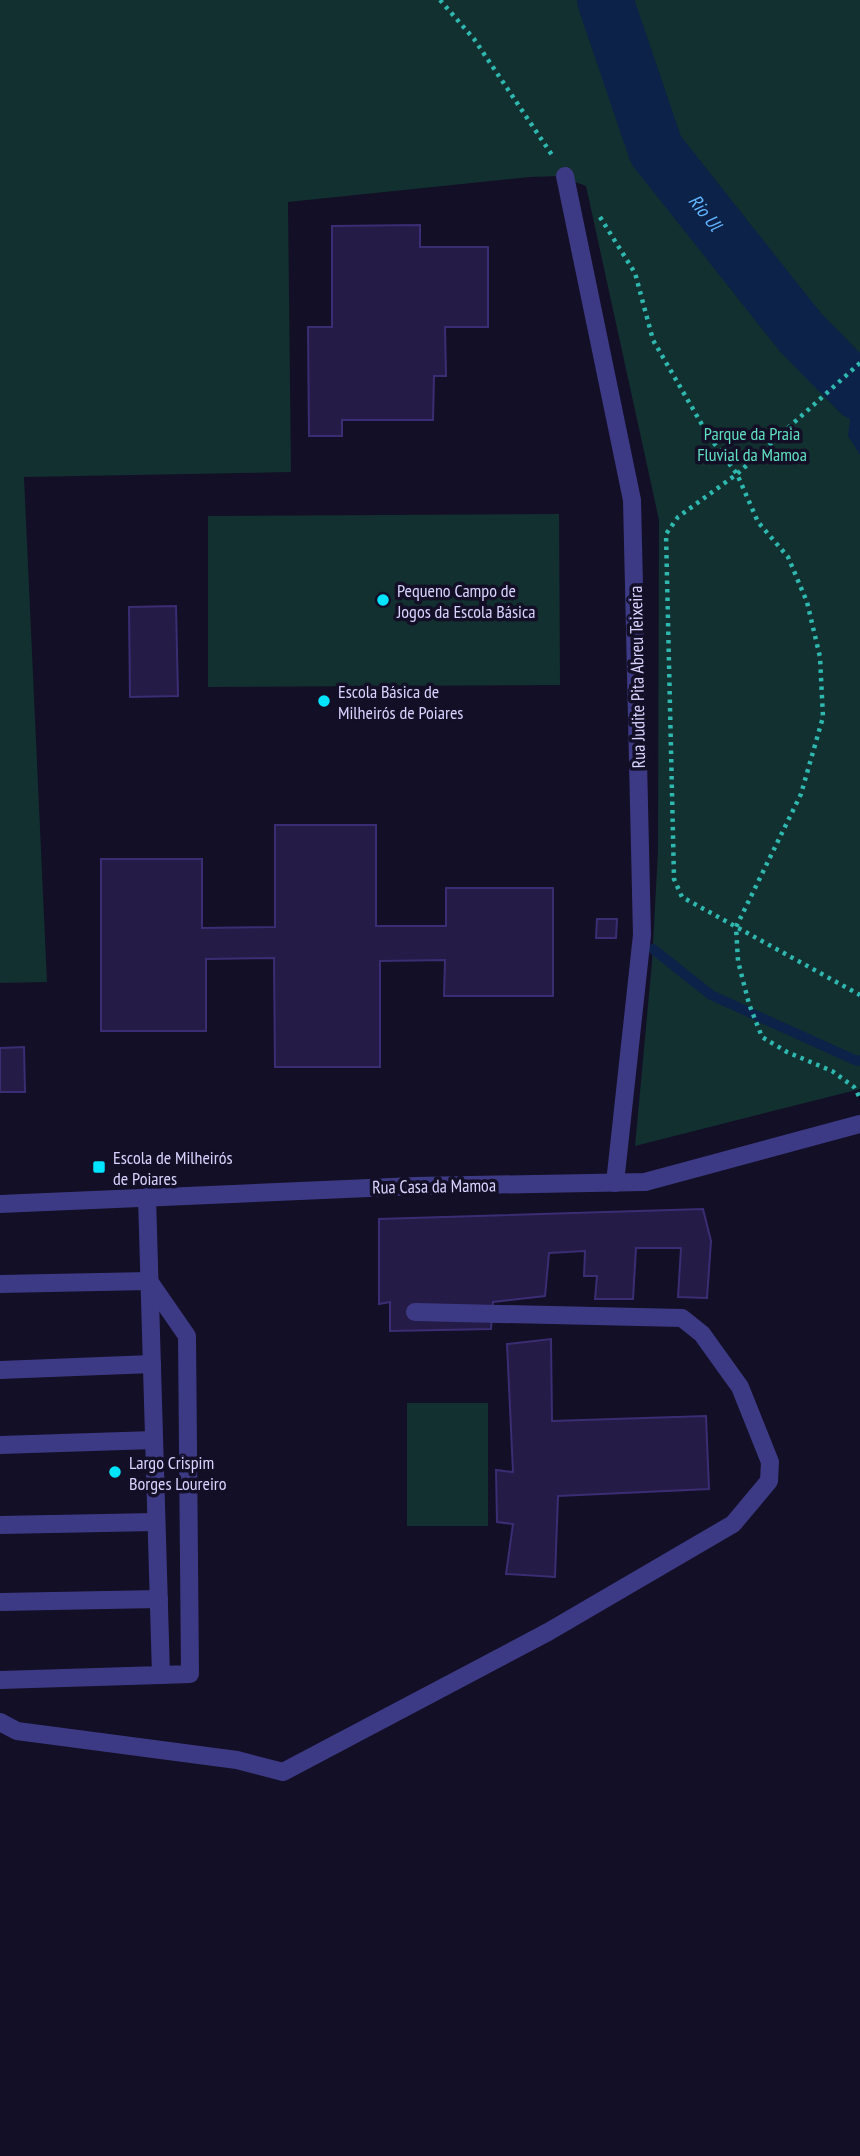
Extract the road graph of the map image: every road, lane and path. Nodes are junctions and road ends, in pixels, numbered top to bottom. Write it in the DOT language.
graph roads {
  1 [pos="440,0"];
  2 [pos="565,176"];
  3 [pos="596,213"];
  4 [pos="860,363"];
  5 [pos="737,474"];
  6 [pos="736,927"];
  7 [pos="860,995"];
  8 [pos="860,1098"];
  9 [pos="860,1124"];
  10 [pos="615,1183"];
  11 [pos="147,1197"];
  12 [pos="0,1204"];
  13 [pos="149,1281"];
  14 [pos="0,1284"];
  15 [pos="415,1312"];
  16 [pos="152,1364"];
  17 [pos="0,1370"];
  18 [pos="154,1440"];
  19 [pos="0,1445"];
  20 [pos="156,1522"];
  21 [pos="0,1525"];
  22 [pos="159,1599"];
  23 [pos="0,1602"];
  24 [pos="161,1675"];
  25 [pos="0,1680"];
  26 [pos="0,1722"];
  1 -- 2 [label="path"];
  2 -- 10 [label="street, Rua Judite Pita Abreu Teixeira"];
  3 -- 5 [label="path"];
  4 -- 5 [label="path"];
  5 -- 6 [label="path"];
  5 -- 6 [label="path"];
  6 -- 7 [label="path"];
  6 -- 8 [label="path"];
  9 -- 10 [label="street, Rua Casa da Mamoa"];
  10 -- 11 [label="street, Rua Casa da Mamoa"];
  11 -- 12 [label="street, Rua Casa da Mamoa"];
  11 -- 13 [label="street"];
  13 -- 14 [label="street"];
  13 -- 16 [label="street"];
  13 -- 24 [label="street"];
  15 -- 26 [label="street"];
  16 -- 17 [label="street"];
  16 -- 18 [label="street"];
  18 -- 19 [label="street"];
  18 -- 20 [label="street"];
  20 -- 21 [label="street"];
  20 -- 22 [label="street"];
  22 -- 23 [label="street"];
  22 -- 24 [label="street"];
  24 -- 25 [label="street"];
}
